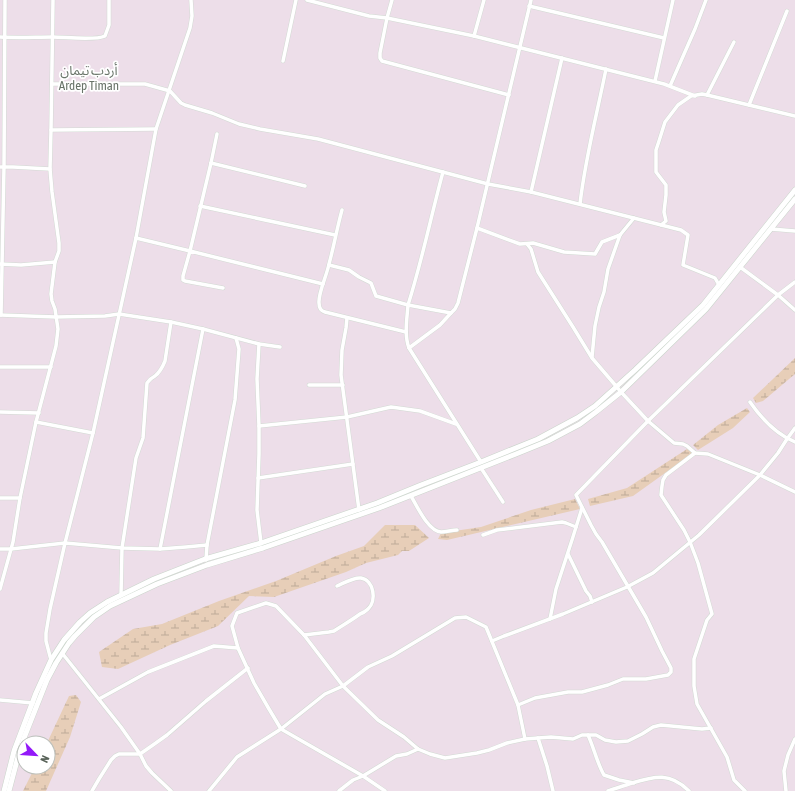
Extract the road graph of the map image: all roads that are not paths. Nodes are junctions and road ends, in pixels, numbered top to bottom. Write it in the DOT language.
graph roads {
  1 [pos="5,0"];
  2 [pos="53,0"];
  3 [pos="109,0"];
  4 [pos="191,0"];
  5 [pos="296,0"];
  6 [pos="307,0"];
  7 [pos="392,0"];
  8 [pos="484,0"];
  9 [pos="531,0"];
  10 [pos="673,0"];
  11 [pos="706,0"];
  12 [pos="529,6"];
  13 [pos="787,11"];
  14 [pos="387,18"];
  15 [pos="474,36"];
  16 [pos="0,37"];
  17 [pos="53,37"];
  18 [pos="5,38"];
  19 [pos="664,38"];
  20 [pos="734,42"];
  21 [pos="519,48"];
  22 [pos="562,58"];
  23 [pos="283,61"];
  24 [pos="606,69"];
  25 [pos="655,81"];
  26 [pos="52,84"];
  27 [pos="670,86"];
  28 [pos="2,87"];
  29 [pos="170,91"];
  30 [pos="509,95"];
  31 [pos="707,95"];
  32 [pos="695,96"];
  33 [pos="749,105"];
  34 [pos="795,116"];
  35 [pos="156,129"];
  36 [pos="51,130"];
  37 [pos="217,134"];
  38 [pos="211,163"];
  39 [pos="2,167"];
  40 [pos="50,169"];
  41 [pos="443,172"];
  42 [pos="488,184"];
  43 [pos="305,186"];
  44 [pos="795,190"];
  45 [pos="531,192"];
  46 [pos="795,199"];
  47 [pos="580,204"];
  48 [pos="200,206"];
  49 [pos="342,210"];
  50 [pos="634,218"];
  51 [pos="660,225"];
  52 [pos="477,228"];
  53 [pos="771,229"];
  54 [pos="795,231"];
  55 [pos="335,235"];
  56 [pos="620,235"];
  57 [pos="136,238"];
  58 [pos="527,244"];
  59 [pos="190,251"];
  60 [pos="55,262"];
  61 [pos="1,264"];
  62 [pos="329,265"];
  63 [pos="740,267"];
  64 [pos="795,282"];
  65 [pos="323,284"];
  66 [pos="719,285"];
  67 [pos="223,288"];
  68 [pos="778,295"];
  69 [pos="408,305"];
  70 [pos="795,310"];
  71 [pos="450,313"];
  72 [pos="119,314"];
  73 [pos="1,315"];
  74 [pos="56,317"];
  75 [pos="347,318"];
  76 [pos="171,322"];
  77 [pos="203,329"];
  78 [pos="406,332"];
  79 [pos="236,338"];
  80 [pos="259,344"];
  81 [pos="280,347"];
  82 [pos="409,348"];
  83 [pos="592,358"];
  84 [pos="0,367"];
  85 [pos="51,367"];
  86 [pos="309,385"];
  87 [pos="342,385"];
  88 [pos="616,386"];
  89 [pos="621,392"];
  90 [pos="750,402"];
  91 [pos="0,412"];
  92 [pos="39,413"];
  93 [pos="347,417"];
  94 [pos="648,421"];
  95 [pos="36,422"];
  96 [pos="456,424"];
  97 [pos="259,426"];
  98 [pos="795,428"];
  99 [pos="93,433"];
  100 [pos="787,439"];
  101 [pos="795,442"];
  102 [pos="695,453"];
  103 [pos="481,462"];
  104 [pos="353,464"];
  105 [pos="481,468"];
  106 [pos="760,475"];
  107 [pos="258,478"];
  108 [pos="795,492"];
  109 [pos="411,496"];
  110 [pos="0,498"];
  111 [pos="20,498"];
  112 [pos="503,502"];
  113 [pos="582,508"];
  114 [pos="359,510"];
  115 [pos="576,527"];
  116 [pos="457,530"];
  117 [pos="483,535"];
  118 [pos="690,542"];
  119 [pos="261,543"];
  120 [pos="65,544"];
  121 [pos="207,545"];
  122 [pos="122,548"];
  123 [pos="0,549"];
  124 [pos="11,549"];
  125 [pos="160,549"];
  126 [pos="568,554"];
  127 [pos="205,559"];
  128 [pos="207,565"];
  129 [pos="337,586"];
  130 [pos="627,587"];
  131 [pos="0,589"];
  132 [pos="121,595"];
  133 [pos="592,602"];
  134 [pos="550,619"];
  135 [pos="304,635"];
  136 [pos="492,641"];
  137 [pos="238,648"];
  138 [pos="62,653"];
  139 [pos="53,661"];
  140 [pos="248,668"];
  141 [pos="343,686"];
  142 [pos="99,699"];
  143 [pos="0,700"];
  144 [pos="35,704"];
  145 [pos="518,706"];
  146 [pos="711,728"];
  147 [pos="281,729"];
  148 [pos="588,735"];
  149 [pos="538,738"];
  150 [pos="525,739"];
  151 [pos="795,739"];
  152 [pos="418,749"];
  153 [pos="140,754"];
  154 [pos="363,776"];
  155 [pos="634,783"];
  156 [pos="4,791"];
  157 [pos="8,791"];
  158 [pos="92,791"];
  159 [pos="172,791"];
  160 [pos="210,791"];
  161 [pos="339,791"];
  162 [pos="385,791"];
  163 [pos="553,791"];
  164 [pos="608,791"];
  165 [pos="689,791"];
  166 [pos="744,791"];
  167 [pos="786,791"];
  1 -- 18 [label="street"];
  2 -- 17 [label="street"];
  3 -- 17 [label="street"];
  4 -- 29 [label="street"];
  5 -- 23 [label="street"];
  6 -- 14 [label="street"];
  7 -- 14 [label="street"];
  8 -- 15 [label="street"];
  9 -- 12 [label="street"];
  10 -- 19 [label="street"];
  11 -- 27 [label="street"];
  12 -- 19 [label="street"];
  12 -- 21 [label="street"];
  13 -- 33 [label="street"];
  14 -- 15 [label="street"];
  14 -- 30 [label="street"];
  15 -- 21 [label="street"];
  16 -- 18 [label="street"];
  17 -- 18 [label="street"];
  17 -- 26 [label="street"];
  18 -- 28 [label="street"];
  19 -- 25 [label="street"];
  20 -- 31 [label="street"];
  21 -- 22 [label="street"];
  21 -- 30 [label="street"];
  22 -- 24 [label="street"];
  22 -- 45 [label="street"];
  24 -- 25 [label="street"];
  24 -- 47 [label="street"];
  25 -- 27 [label="street"];
  26 -- 29 [label="street"];
  26 -- 36 [label="street"];
  27 -- 32 [label="street"];
  28 -- 39 [label="street"];
  29 -- 35 [label="street"];
  29 -- 41 [label="street"];
  30 -- 42 [label="street"];
  31 -- 32 [label="street"];
  31 -- 33 [label="street"];
  32 -- 51 [label="street"];
  33 -- 34 [label="street"];
  35 -- 36 [label="street"];
  35 -- 57 [label="street"];
  36 -- 40 [label="street"];
  37 -- 38 [label="street"];
  38 -- 43 [label="street"];
  38 -- 48 [label="street"];
  39 -- 40 [label="street"];
  39 -- 61 [label="street"];
  40 -- 60 [label="street"];
  41 -- 42 [label="street"];
  41 -- 69 [label="street"];
  42 -- 45 [label="street"];
  42 -- 52 [label="street"];
  44 -- 66 [label="street"];
  45 -- 47 [label="street"];
  46 -- 53 [label="street"];
  47 -- 50 [label="street"];
  48 -- 55 [label="street"];
  48 -- 59 [label="street"];
  49 -- 55 [label="street"];
  50 -- 51 [label="street"];
  50 -- 56 [label="street"];
  51 -- 66 [label="street"];
  52 -- 58 [label="street"];
  52 -- 71 [label="street"];
  53 -- 54 [label="street"];
  53 -- 63 [label="street"];
  55 -- 62 [label="street"];
  56 -- 58 [label="street"];
  56 -- 83 [label="street"];
  57 -- 59 [label="street"];
  57 -- 72 [label="street"];
  58 -- 83 [label="street"];
  59 -- 65 [label="street"];
  59 -- 67 [label="street"];
  60 -- 61 [label="street"];
  60 -- 74 [label="street"];
  61 -- 73 [label="street"];
  62 -- 65 [label="street"];
  62 -- 69 [label="street"];
  63 -- 68 [label="street"];
  63 -- 89 [label="street"];
  64 -- 68 [label="street"];
  65 -- 75 [label="street"];
  66 -- 88 [label="street"];
  68 -- 70 [label="street"];
  68 -- 94 [label="street"];
  69 -- 71 [label="street"];
  69 -- 78 [label="street"];
  71 -- 82 [label="street"];
  72 -- 74 [label="street"];
  72 -- 76 [label="street"];
  72 -- 99 [label="street"];
  73 -- 74 [label="street"];
  74 -- 85 [label="street"];
  75 -- 78 [label="street"];
  75 -- 87 [label="street"];
  76 -- 77 [label="street"];
  76 -- 122 [label="street"];
  77 -- 79 [label="street"];
  77 -- 125 [label="street"];
  78 -- 82 [label="street"];
  79 -- 80 [label="street"];
  79 -- 121 [label="street"];
  80 -- 81 [label="street"];
  80 -- 97 [label="street"];
  82 -- 96 [label="street"];
  83 -- 88 [label="street"];
  84 -- 85 [label="street"];
  85 -- 92 [label="street"];
  86 -- 87 [label="street"];
  87 -- 93 [label="street"];
  88 -- 89 [label="street"];
  88 -- 103 [label="street"];
  89 -- 94 [label="street"];
  89 -- 105 [label="street"];
  90 -- 100 [label="street"];
  91 -- 92 [label="street"];
  92 -- 95 [label="street"];
  93 -- 96 [label="street"];
  93 -- 97 [label="street"];
  93 -- 104 [label="street"];
  94 -- 102 [label="street"];
  94 -- 113 [label="street"];
  95 -- 99 [label="street"];
  95 -- 111 [label="street"];
  96 -- 103 [label="street"];
  97 -- 107 [label="street"];
  98 -- 100 [label="street"];
  99 -- 120 [label="street"];
  100 -- 101 [label="street"];
  100 -- 106 [label="street"];
  102 -- 106 [label="street"];
  102 -- 118 [label="street"];
  103 -- 114 [label="street"];
  104 -- 107 [label="street"];
  104 -- 114 [label="street"];
  105 -- 109 [label="street"];
  105 -- 112 [label="street"];
  106 -- 108 [label="street"];
  106 -- 118 [label="street"];
  107 -- 119 [label="street"];
  109 -- 116 [label="street"];
  109 -- 128 [label="street"];
  110 -- 111 [label="street"];
  111 -- 124 [label="street"];
  113 -- 115 [label="street"];
  113 -- 130 [label="street"];
  114 -- 119 [label="street"];
  115 -- 117 [label="street"];
  115 -- 126 [label="street"];
  118 -- 130 [label="street"];
  118 -- 146 [label="street"];
  119 -- 127 [label="street"];
  120 -- 122 [label="street"];
  120 -- 124 [label="street"];
  120 -- 139 [label="street"];
  121 -- 125 [label="street"];
  121 -- 127 [label="street"];
  122 -- 125 [label="street"];
  122 -- 132 [label="street"];
  123 -- 124 [label="street"];
  124 -- 131 [label="street"];
  126 -- 133 [label="street"];
  126 -- 134 [label="street"];
  127 -- 128 [label="street"];
  127 -- 132 [label="street"];
  128 -- 138 [label="street"];
  129 -- 135 [label="street"];
  130 -- 133 [label="street"];
  130 -- 145 [label="street"];
  132 -- 139 [label="street"];
  133 -- 134 [label="street"];
  134 -- 136 [label="street"];
  135 -- 137 [label="street"];
  135 -- 141 [label="street"];
  136 -- 141 [label="street"];
  136 -- 145 [label="street"];
  137 -- 140 [label="street"];
  137 -- 142 [label="street"];
  138 -- 139 [label="street"];
  138 -- 142 [label="street"];
  139 -- 144 [label="street"];
  140 -- 147 [label="street"];
  140 -- 153 [label="street"];
  141 -- 147 [label="street"];
  141 -- 152 [label="street"];
  142 -- 153 [label="street"];
  143 -- 144 [label="street"];
  144 -- 156 [label="street"];
  144 -- 157 [label="street"];
  145 -- 150 [label="street"];
  146 -- 148 [label="street"];
  146 -- 166 [label="street"];
  147 -- 154 [label="street"];
  147 -- 160 [label="street"];
  148 -- 149 [label="street"];
  148 -- 155 [label="street"];
  149 -- 150 [label="street"];
  149 -- 163 [label="street"];
  150 -- 152 [label="street"];
  151 -- 167 [label="street"];
  152 -- 154 [label="street"];
  153 -- 158 [label="street"];
  153 -- 159 [label="street"];
  154 -- 161 [label="street"];
  154 -- 162 [label="street"];
  155 -- 164 [label="street"];
  155 -- 165 [label="street"];
}
